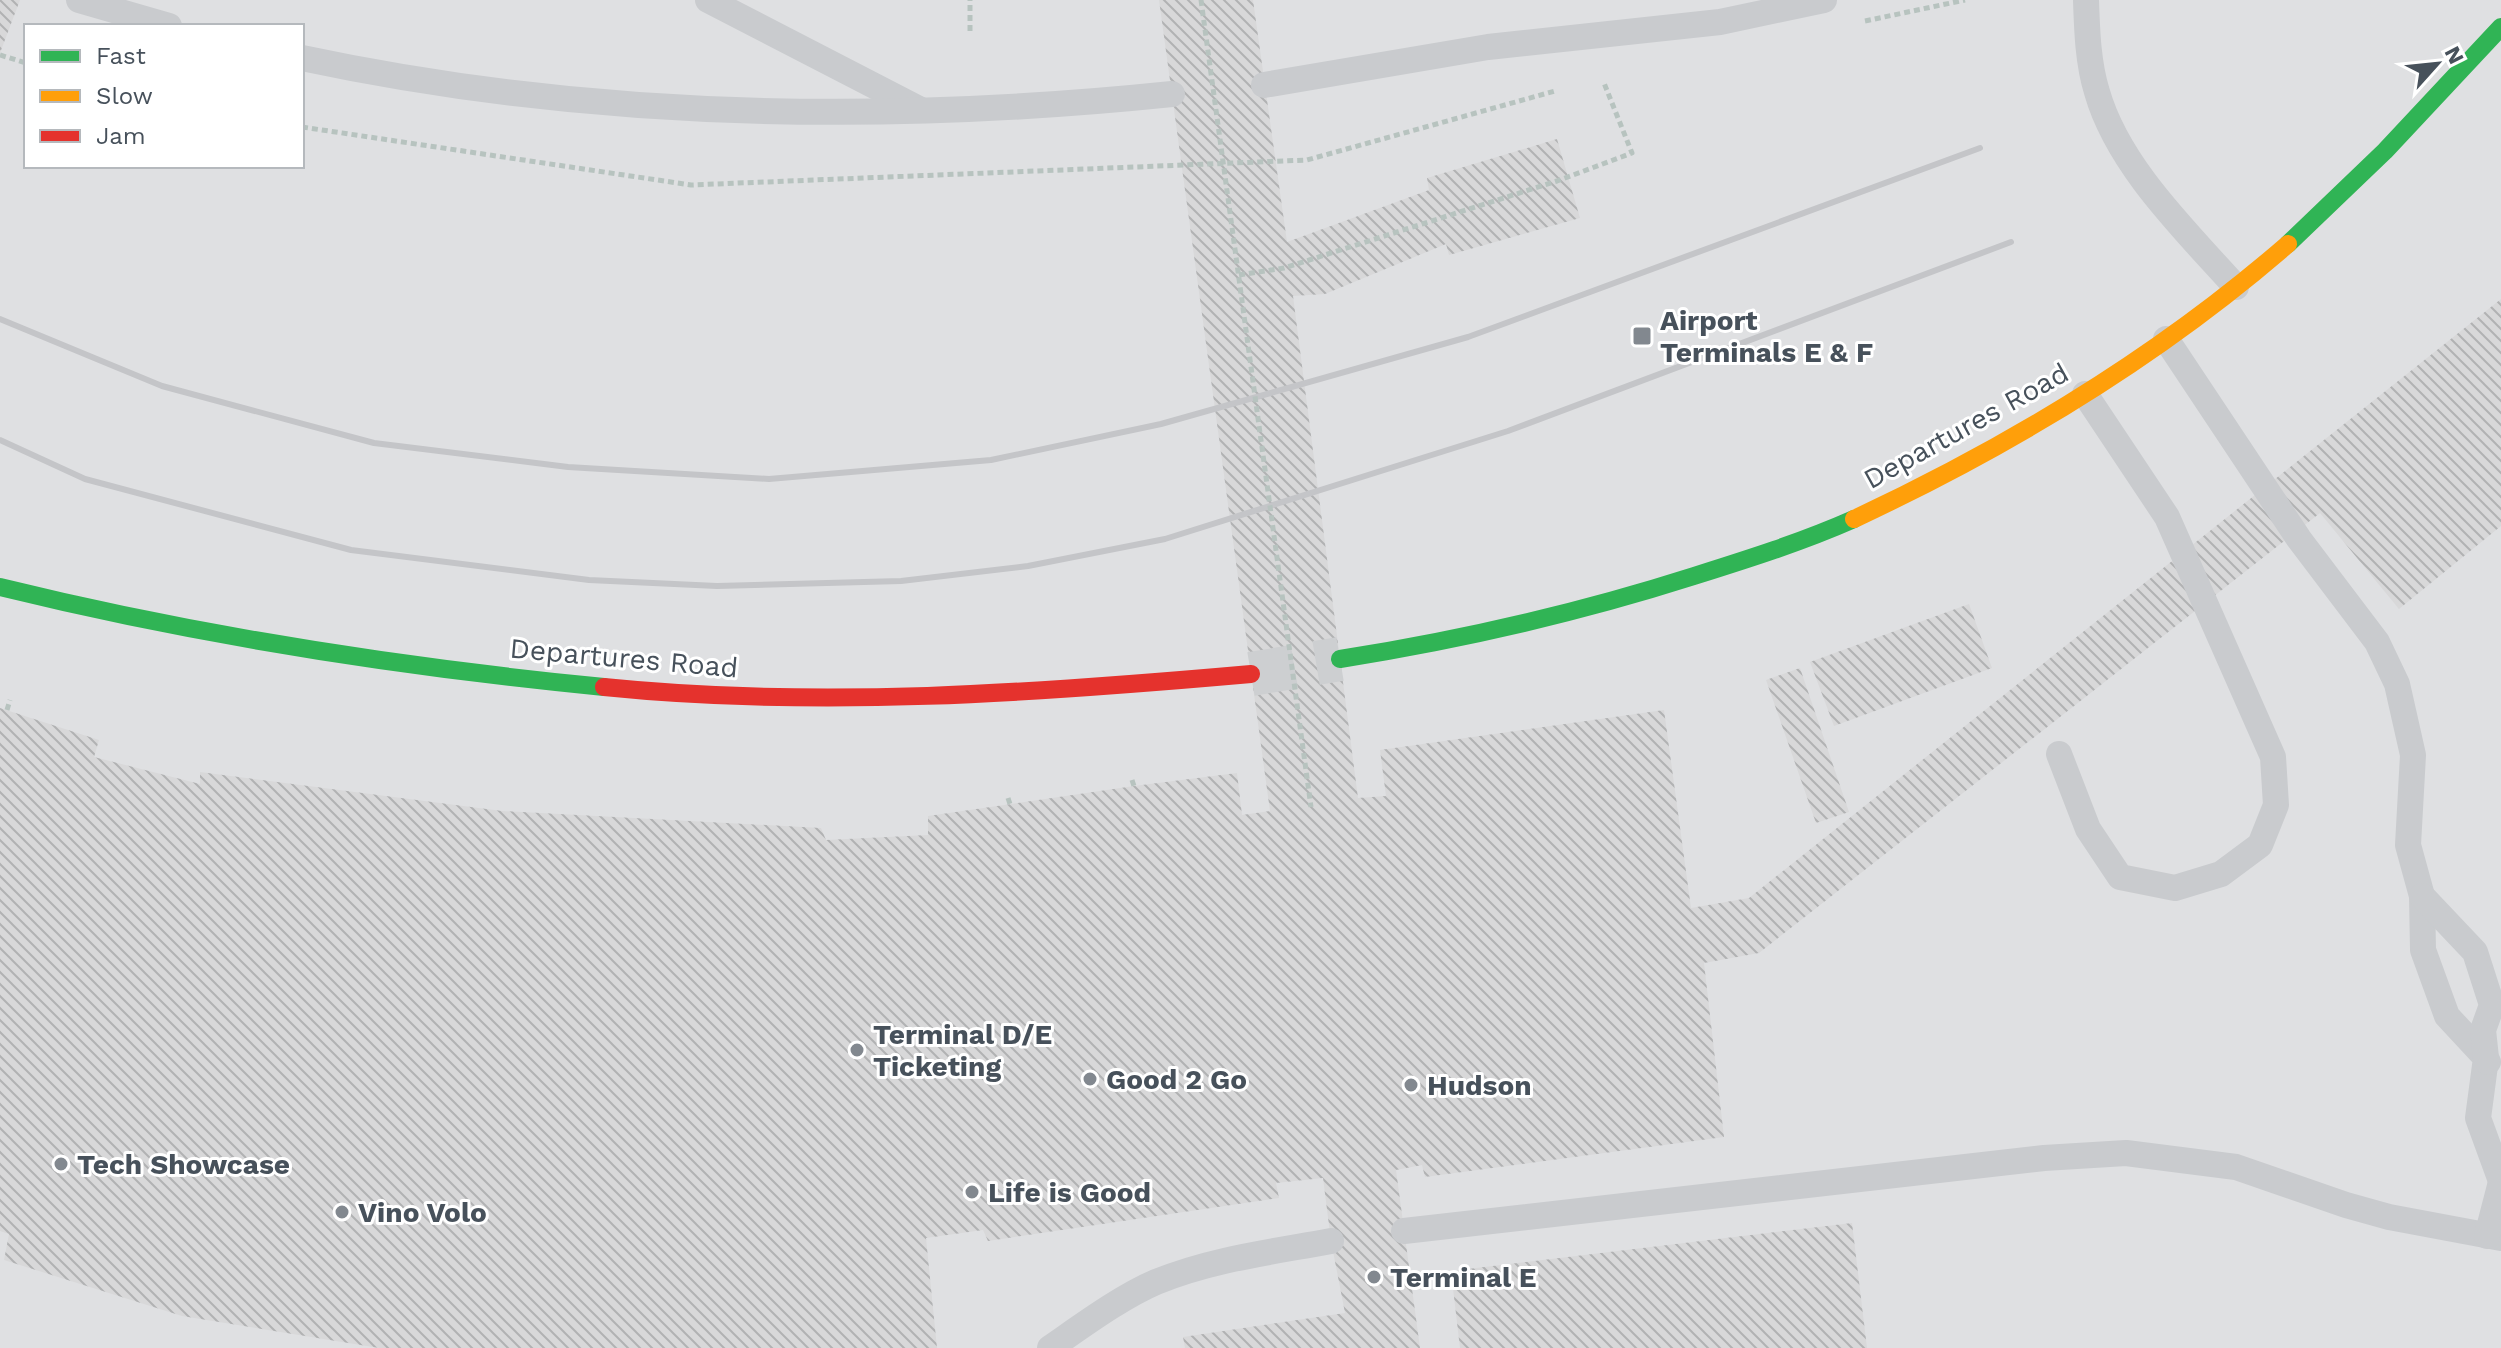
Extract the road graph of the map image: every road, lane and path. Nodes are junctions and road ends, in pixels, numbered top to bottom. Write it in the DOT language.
graph roads {
  1 [pos="79,0"];
  2 [pos="708,0"];
  3 [pos="970,0"];
  4 [pos="1201,0"];
  5 [pos="1824,0"];
  6 [pos="2086,0"];
  7 [pos="162,24"];
  8 [pos="2501,27"];
  9 [pos="970,31"];
  10 [pos="1591,36"];
  11 [pos="0,55"];
  12 [pos="304,58"];
  13 [pos="24,62"];
  14 [pos="1264,85"];
  15 [pos="1172,94"];
  16 [pos="924,112"];
  17 [pos="1239,275"];
  18 [pos="2236,287"];
  19 [pos="2166,339"];
  20 [pos="2085,394"];
  21 [pos="0,587"];
  22 [pos="1340,659"];
  23 [pos="1251,674"];
  24 [pos="10,700"];
  25 [pos="7,710"];
  26 [pos="2059,754"];
  27 [pos="1311,807"];
  28 [pos="2422,896"];
  29 [pos="2493,1068"];
  30 [pos="2501,1181"];
  31 [pos="1404,1231"];
  32 [pos="2494,1237"];
  33 [pos="1331,1241"];
  34 [pos="1050,1348"];
  1 -- 7 [label="lane"];
  2 -- 16 [label="lane"];
  3 -- 9 [label="path"];
  4 -- 17 [label="path, bridge"];
  5 -- 10 [label="lane"];
  6 -- 18 [label="lane"];
  8 -- 18 [label="street, Departures Road"];
  10 -- 14 [label="lane"];
  10 -- 17 [label="path"];
  11 -- 13 [label="path"];
  12 -- 16 [label="lane"];
  15 -- 16 [label="lane"];
  17 -- 27 [label="path, bridge"];
  18 -- 19 [label="street, Departures Road"];
  19 -- 20 [label="street, Departures Road"];
  19 -- 28 [label="lane"];
  20 -- 22 [label="street, Departures Road"];
  20 -- 26 [label="lane"];
  21 -- 23 [label="street, Departures Road"];
  24 -- 25 [label="path"];
  28 -- 29 [label="lane"];
  28 -- 29 [label="lane"];
  29 -- 30 [label="lane"];
  30 -- 32 [label="lane"];
  31 -- 32 [label="lane"];
  33 -- 34 [label="lane"];
}
